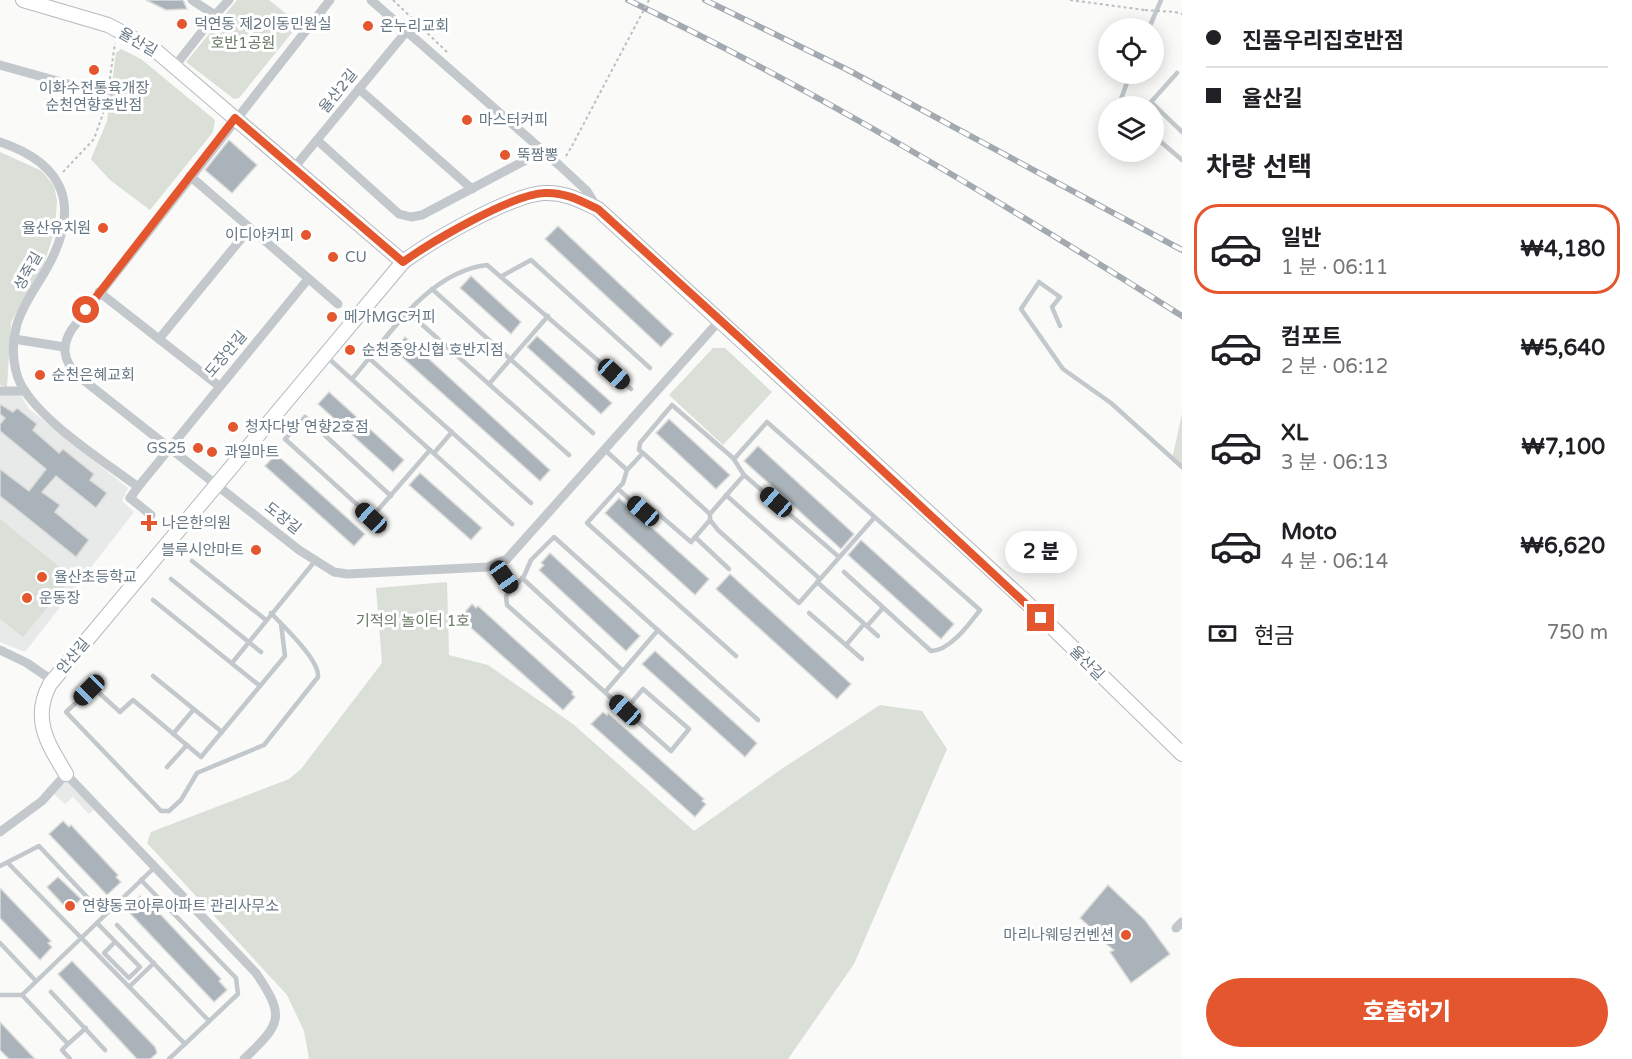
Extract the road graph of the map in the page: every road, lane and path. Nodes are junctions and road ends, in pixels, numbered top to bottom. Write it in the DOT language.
graph roads {
  1 [pos="23,0"];
  2 [pos="192,0"];
  3 [pos="229,0"];
  4 [pos="330,0"];
  5 [pos="371,0"];
  6 [pos="649,0"];
  7 [pos="1070,0"];
  8 [pos="1161,0"];
  9 [pos="1182,14"];
  10 [pos="215,15"];
  11 [pos="1153,18"];
  12 [pos="117,28"];
  13 [pos="406,32"];
  14 [pos="0,65"];
  15 [pos="175,66"];
  16 [pos="1177,73"];
  17 [pos="359,89"];
  18 [pos="108,96"];
  19 [pos="235,118"];
  20 [pos="1182,132"];
  21 [pos="317,140"];
  22 [pos="0,142"];
  23 [pos="1164,145"];
  24 [pos="539,148"];
  25 [pos="1182,160"];
  26 [pos="559,165"];
  27 [pos="293,169"];
  28 [pos="190,176"];
  29 [pos="56,177"];
  30 [pos="472,189"];
  31 [pos="598,209"];
  32 [pos="250,228"];
  33 [pos="403,262"];
  34 [pos="502,276"];
  35 [pos="309,279"];
  36 [pos="432,289"];
  37 [pos="99,292"];
  38 [pos="338,304"];
  39 [pos="409,313"];
  40 [pos="548,316"];
  41 [pos="720,320"];
  42 [pos="1060,326"];
  43 [pos="14,339"];
  44 [pos="159,339"];
  45 [pos="64,347"];
  46 [pos="326,355"];
  47 [pos="370,359"];
  48 [pos="510,359"];
  49 [pos="650,368"];
  50 [pos="352,379"];
  51 [pos="489,384"];
  52 [pos="219,386"];
  53 [pos="631,389"];
  54 [pos="0,391"];
  55 [pos="25,391"];
  56 [pos="452,432"];
  57 [pos="593,433"];
  58 [pos="167,448"];
  59 [pos="606,451"];
  60 [pos="432,452"];
  61 [pos="643,453"];
  62 [pos="569,455"];
  63 [pos="734,459"];
  64 [pos="1182,467"];
  65 [pos="627,470"];
  66 [pos="744,475"];
  67 [pos="216,485"];
  68 [pos="138,487"];
  69 [pos="618,489"];
  70 [pos="726,495"];
  71 [pos="391,496"];
  72 [pos="531,503"];
  73 [pos="151,515"];
  74 [pos="710,517"];
  75 [pos="371,518"];
  76 [pos="874,518"];
  77 [pos="512,524"];
  78 [pos="384,529"];
  79 [pos="695,537"];
  80 [pos="839,557"];
  81 [pos="192,561"];
  82 [pos="315,561"];
  83 [pos="496,566"];
  84 [pos="729,569"];
  85 [pos="844,572"];
  86 [pos="522,578"];
  87 [pos="171,579"];
  88 [pos="818,580"];
  89 [pos="512,588"];
  90 [pos="153,600"];
  91 [pos="883,608"];
  92 [pos="271,613"];
  93 [pos="809,613"];
  94 [pos="266,620"];
  95 [pos="281,624"];
  96 [pos="865,625"];
  97 [pos="658,630"];
  98 [pos="878,636"];
  99 [pos="248,642"];
  100 [pos="846,645"];
  101 [pos="0,650"];
  102 [pos="261,652"];
  103 [pos="736,656"];
  104 [pos="862,659"];
  105 [pos="232,663"];
  106 [pos="623,671"];
  107 [pos="153,676"];
  108 [pos="53,681"];
  109 [pos="260,686"];
  110 [pos="604,692"];
  111 [pos="194,709"];
  112 [pos="625,710"];
  113 [pos="759,720"];
  114 [pos="222,732"];
  115 [pos="173,734"];
  116 [pos="187,746"];
  117 [pos="1182,754"];
  118 [pos="167,767"];
  119 [pos="66,774"];
  120 [pos="0,832"];
  121 [pos="8,863"];
  122 [pos="0,866"];
  123 [pos="154,867"];
  124 [pos="141,880"];
  125 [pos="104,915"];
  126 [pos="97,922"];
  127 [pos="117,925"];
  128 [pos="81,938"];
  129 [pos="116,942"];
  130 [pos="0,943"];
  131 [pos="154,963"];
  132 [pos="36,981"];
  133 [pos="129,987"];
  134 [pos="51,992"];
  135 [pos="0,995"];
  136 [pos="22,995"];
  137 [pos="209,1021"];
  138 [pos="86,1028"];
  139 [pos="68,1044"];
  140 [pos="185,1044"];
  141 [pos="105,1050"];
  142 [pos="70,1059"];
  143 [pos="169,1059"];
  144 [pos="244,1059"];
  1 -- 12 [label="street, 율산길"];
  2 -- 10 [label="street"];
  3 -- 10 [label="street"];
  4 -- 19 [label="street"];
  5 -- 13 [label="street"];
  6 -- 26 [label="path, bridge"];
  7 -- 9 [label="path, bridge"];
  8 -- 11 [label="lane"];
  10 -- 15 [label="street"];
  12 -- 15 [label="street, 율산길"];
  12 -- 18 [label="path"];
  13 -- 17 [label="street, 율산2길"];
  13 -- 24 [label="street"];
  14 -- 18 [label="street"];
  15 -- 19 [label="street, 율산길"];
  16 -- 20 [label="lane"];
  17 -- 21 [label="street, 율산2길"];
  17 -- 30 [label="street"];
  18 -- 29 [label="path"];
  19 -- 27 [label="street, 율산길"];
  19 -- 28 [label="street"];
  21 -- 27 [label="street, 율산2길"];
  21 -- 30 [label="street"];
  22 -- 29 [label="street"];
  23 -- 25 [label="lane"];
  24 -- 26 [label="street"];
  24 -- 30 [label="street"];
  26 -- 31 [label="street"];
  27 -- 33 [label="street, 율산길"];
  28 -- 32 [label="street"];
  28 -- 37 [label="street"];
  29 -- 43 [label="street, 성죽길"];
  31 -- 33 [label="street, 율산길"];
  31 -- 41 [label="street, 율산길"];
  32 -- 35 [label="street"];
  32 -- 44 [label="street"];
  33 -- 46 [label="street, 안산길"];
  34 -- 36 [label="lane"];
  34 -- 40 [label="lane"];
  34 -- 49 [label="lane"];
  35 -- 38 [label="street"];
  35 -- 52 [label="street, 도장안길"];
  36 -- 39 [label="lane"];
  36 -- 48 [label="lane"];
  37 -- 44 [label="street"];
  37 -- 45 [label="street"];
  39 -- 47 [label="lane"];
  39 -- 51 [label="lane"];
  40 -- 48 [label="lane"];
  40 -- 53 [label="lane"];
  41 -- 59 [label="street"];
  41 -- 117 [label="street, 율산길"];
  42 -- 64 [label="lane"];
  43 -- 45 [label="street"];
  43 -- 55 [label="street, 성죽길"];
  44 -- 52 [label="street"];
  45 -- 58 [label="street, 도장길"];
  46 -- 50 [label="lane"];
  46 -- 67 [label="street, 안산길"];
  47 -- 50 [label="lane"];
  47 -- 56 [label="lane"];
  48 -- 51 [label="lane"];
  48 -- 57 [label="lane"];
  50 -- 60 [label="lane"];
  51 -- 62 [label="lane"];
  52 -- 58 [label="street, 도장안길"];
  54 -- 55 [label="street"];
  55 -- 68 [label="street, 성죽길"];
  56 -- 60 [label="lane"];
  56 -- 72 [label="lane"];
  58 -- 67 [label="street, 도장길"];
  58 -- 68 [label="street"];
  59 -- 65 [label="lane"];
  59 -- 83 [label="street"];
  60 -- 71 [label="lane"];
  60 -- 77 [label="lane"];
  61 -- 63 [label="lane"];
  61 -- 65 [label="lane"];
  61 -- 74 [label="lane"];
  63 -- 66 [label="lane"];
  63 -- 76 [label="lane"];
  65 -- 69 [label="lane"];
  66 -- 70 [label="lane"];
  66 -- 80 [label="lane"];
  67 -- 82 [label="street, 도장길"];
  67 -- 108 [label="street, 안산길"];
  68 -- 73 [label="street"];
  69 -- 79 [label="lane"];
  69 -- 103 [label="lane"];
  70 -- 74 [label="lane"];
  70 -- 88 [label="lane"];
  71 -- 75 [label="lane"];
  71 -- 75 [label="lane"];
  74 -- 79 [label="lane"];
  74 -- 88 [label="lane"];
  75 -- 78 [label="lane"];
  76 -- 80 [label="lane"];
  76 -- 91 [label="lane"];
  79 -- 84 [label="lane"];
  80 -- 88 [label="lane"];
  81 -- 94 [label="lane"];
  82 -- 83 [label="street, 도장길"];
  82 -- 92 [label="lane"];
  83 -- 89 [label="lane"];
  85 -- 91 [label="lane"];
  86 -- 89 [label="lane"];
  86 -- 97 [label="lane"];
  86 -- 106 [label="lane"];
  87 -- 99 [label="lane"];
  88 -- 96 [label="lane"];
  89 -- 110 [label="lane"];
  90 -- 105 [label="lane"];
  91 -- 96 [label="lane"];
  92 -- 94 [label="lane"];
  92 -- 95 [label="lane"];
  93 -- 100 [label="lane"];
  94 -- 99 [label="lane"];
  95 -- 109 [label="lane"];
  95 -- 115 [label="lane"];
  96 -- 98 [label="lane"];
  96 -- 100 [label="lane"];
  97 -- 106 [label="lane"];
  97 -- 113 [label="lane"];
  99 -- 102 [label="lane"];
  99 -- 105 [label="lane"];
  100 -- 104 [label="lane"];
  101 -- 108 [label="street"];
  105 -- 109 [label="lane"];
  106 -- 110 [label="lane"];
  107 -- 111 [label="lane"];
  108 -- 119 [label="street, 안산길"];
  109 -- 114 [label="lane"];
  110 -- 112 [label="lane"];
  111 -- 114 [label="lane"];
  111 -- 115 [label="lane"];
  112 -- 112 [label="lane"];
  114 -- 116 [label="lane"];
  115 -- 116 [label="lane"];
  116 -- 118 [label="lane"];
  119 -- 120 [label="street"];
  119 -- 123 [label="street, 안산길"];
  121 -- 122 [label="lane"];
  121 -- 125 [label="lane"];
  121 -- 128 [label="lane"];
  123 -- 124 [label="lane"];
  123 -- 144 [label="street, 안산길"];
  124 -- 125 [label="lane"];
  124 -- 137 [label="lane"];
  125 -- 126 [label="lane"];
  126 -- 128 [label="lane"];
  126 -- 129 [label="lane"];
  127 -- 131 [label="lane"];
  128 -- 132 [label="lane"];
  128 -- 133 [label="lane"];
  129 -- 129 [label="lane"];
  130 -- 132 [label="lane"];
  131 -- 133 [label="lane"];
  131 -- 137 [label="lane"];
  132 -- 136 [label="lane"];
  133 -- 140 [label="lane"];
  134 -- 138 [label="lane"];
  135 -- 136 [label="lane"];
  136 -- 139 [label="lane"];
  137 -- 140 [label="lane"];
  138 -- 139 [label="lane"];
  138 -- 141 [label="lane"];
  139 -- 142 [label="lane"];
  140 -- 143 [label="lane"];
}
